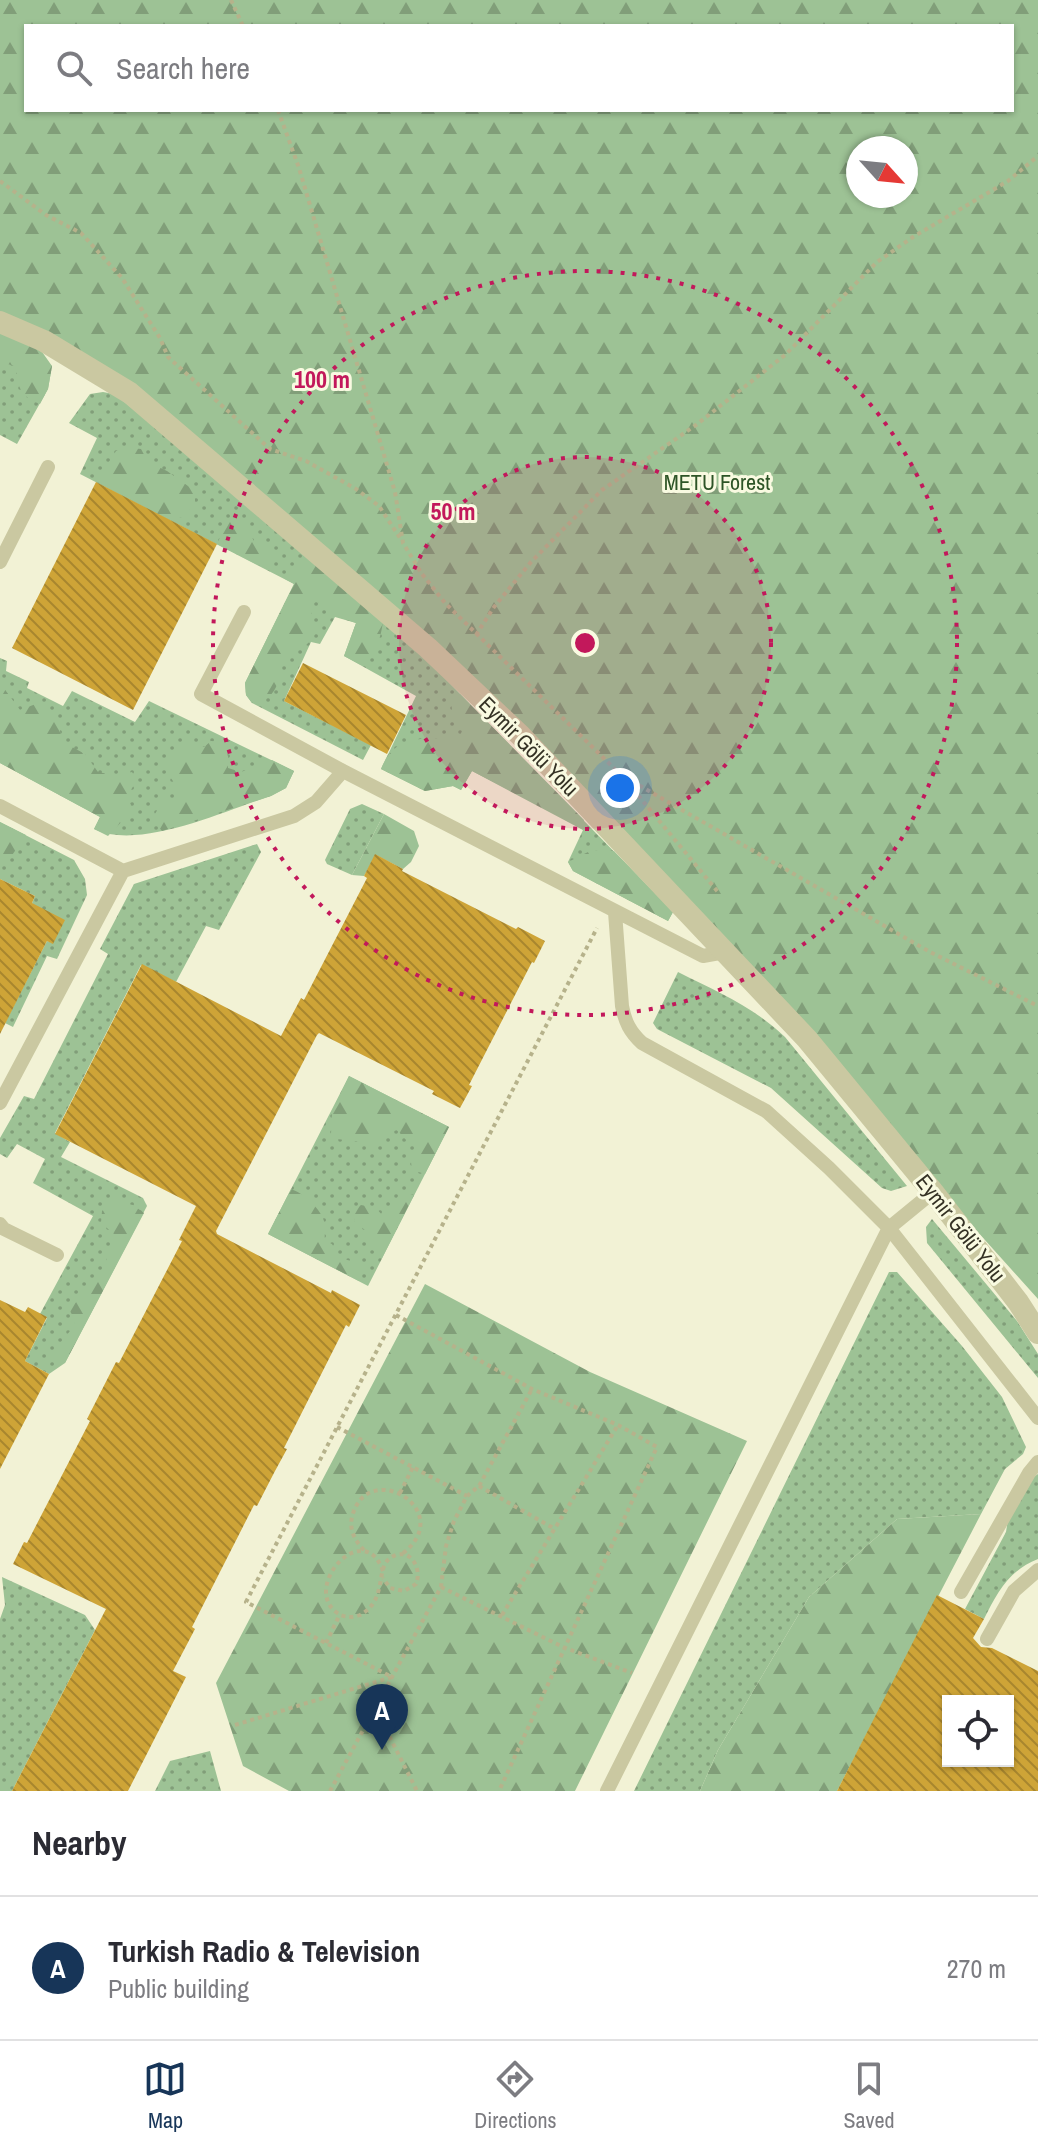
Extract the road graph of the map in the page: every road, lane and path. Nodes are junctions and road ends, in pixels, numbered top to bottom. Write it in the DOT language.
graph roads {
  1 [pos="231,0"];
  2 [pos="242,24"];
  3 [pos="279,112"];
  4 [pos="1038,156"];
  5 [pos="0,181"];
  6 [pos="0,322"];
  7 [pos="48,467"];
  8 [pos="403,543"];
  9 [pos="0,562"];
  10 [pos="244,612"];
  11 [pos="476,635"];
  12 [pos="343,771"];
  13 [pos="621,775"];
  14 [pos="0,806"];
  15 [pos="123,871"];
  16 [pos="718,892"];
  17 [pos="611,910"];
  18 [pos="725,952"];
  19 [pos="1038,1006"];
  20 [pos="0,1103"];
  21 [pos="933,1192"];
  22 [pos="0,1224"];
  23 [pos="889,1228"];
  24 [pos="57,1255"];
  25 [pos="396,1315"];
  26 [pos="1038,1333"];
  27 [pos="532,1389"];
  28 [pos="1038,1418"];
  29 [pos="618,1425"];
  30 [pos="337,1427"];
  31 [pos="1038,1462"];
  32 [pos="413,1467"];
  33 [pos="479,1486"];
  34 [pos="400,1493"];
  35 [pos="467,1496"];
  36 [pos="555,1529"];
  37 [pos="369,1554"];
  38 [pos="400,1555"];
  39 [pos="392,1557"];
  40 [pos="1038,1570"];
  41 [pos="383,1571"];
  42 [pos="383,1578"];
  43 [pos="441,1587"];
  44 [pos="961,1592"];
  45 [pos="340,1614"];
  46 [pos="502,1615"];
  47 [pos="987,1639"];
  48 [pos="326,1643"];
  49 [pos="563,1647"];
  50 [pos="632,1673"];
  51 [pos="392,1677"];
  52 [pos="375,1708"];
  53 [pos="235,1725"];
  54 [pos="330,1791"];
  55 [pos="417,1791"];
  56 [pos="499,1791"];
  57 [pos="607,1791"];
  1 -- 2 [label="path"];
  3 -- 8 [label="path"];
  4 -- 11 [label="path"];
  5 -- 8 [label="path"];
  6 -- 18 [label="street, Eymir Gölü Yolu"];
  7 -- 9 [label="lane"];
  8 -- 11 [label="path"];
  10 -- 12 [label="lane"];
  11 -- 13 [label="path"];
  12 -- 15 [label="lane"];
  12 -- 17 [label="lane"];
  13 -- 16 [label="path"];
  13 -- 19 [label="path"];
  14 -- 15 [label="lane"];
  15 -- 20 [label="lane"];
  17 -- 18 [label="lane"];
  17 -- 23 [label="lane"];
  17 -- 25 [label="path"];
  18 -- 21 [label="street, Eymir Gölü Yolu"];
  21 -- 23 [label="lane"];
  21 -- 26 [label="street, Eymir Gölü Yolu"];
  22 -- 24 [label="lane"];
  23 -- 28 [label="lane"];
  23 -- 57 [label="lane"];
  25 -- 27 [label="path"];
  25 -- 30 [label="path"];
  27 -- 29 [label="path"];
  27 -- 33 [label="path"];
  29 -- 36 [label="path"];
  29 -- 49 [label="path"];
  30 -- 32 [label="path"];
  30 -- 48 [label="path"];
  31 -- 44 [label="lane"];
  32 -- 34 [label="path"];
  32 -- 35 [label="path"];
  33 -- 35 [label="path"];
  33 -- 36 [label="path"];
  34 -- 37 [label="path"];
  34 -- 38 [label="path"];
  35 -- 43 [label="path"];
  36 -- 46 [label="path"];
  37 -- 39 [label="path"];
  37 -- 41 [label="path"];
  37 -- 42 [label="path"];
  38 -- 39 [label="path"];
  38 -- 42 [label="path"];
  39 -- 41 [label="path"];
  40 -- 47 [label="lane"];
  41 -- 42 [label="path"];
  43 -- 46 [label="path"];
  43 -- 51 [label="path"];
  45 -- 48 [label="path"];
  46 -- 49 [label="path"];
  48 -- 51 [label="path"];
  49 -- 50 [label="path"];
  49 -- 56 [label="path"];
  51 -- 52 [label="path"];
  51 -- 53 [label="path"];
  52 -- 54 [label="path"];
  52 -- 55 [label="path"];
}
